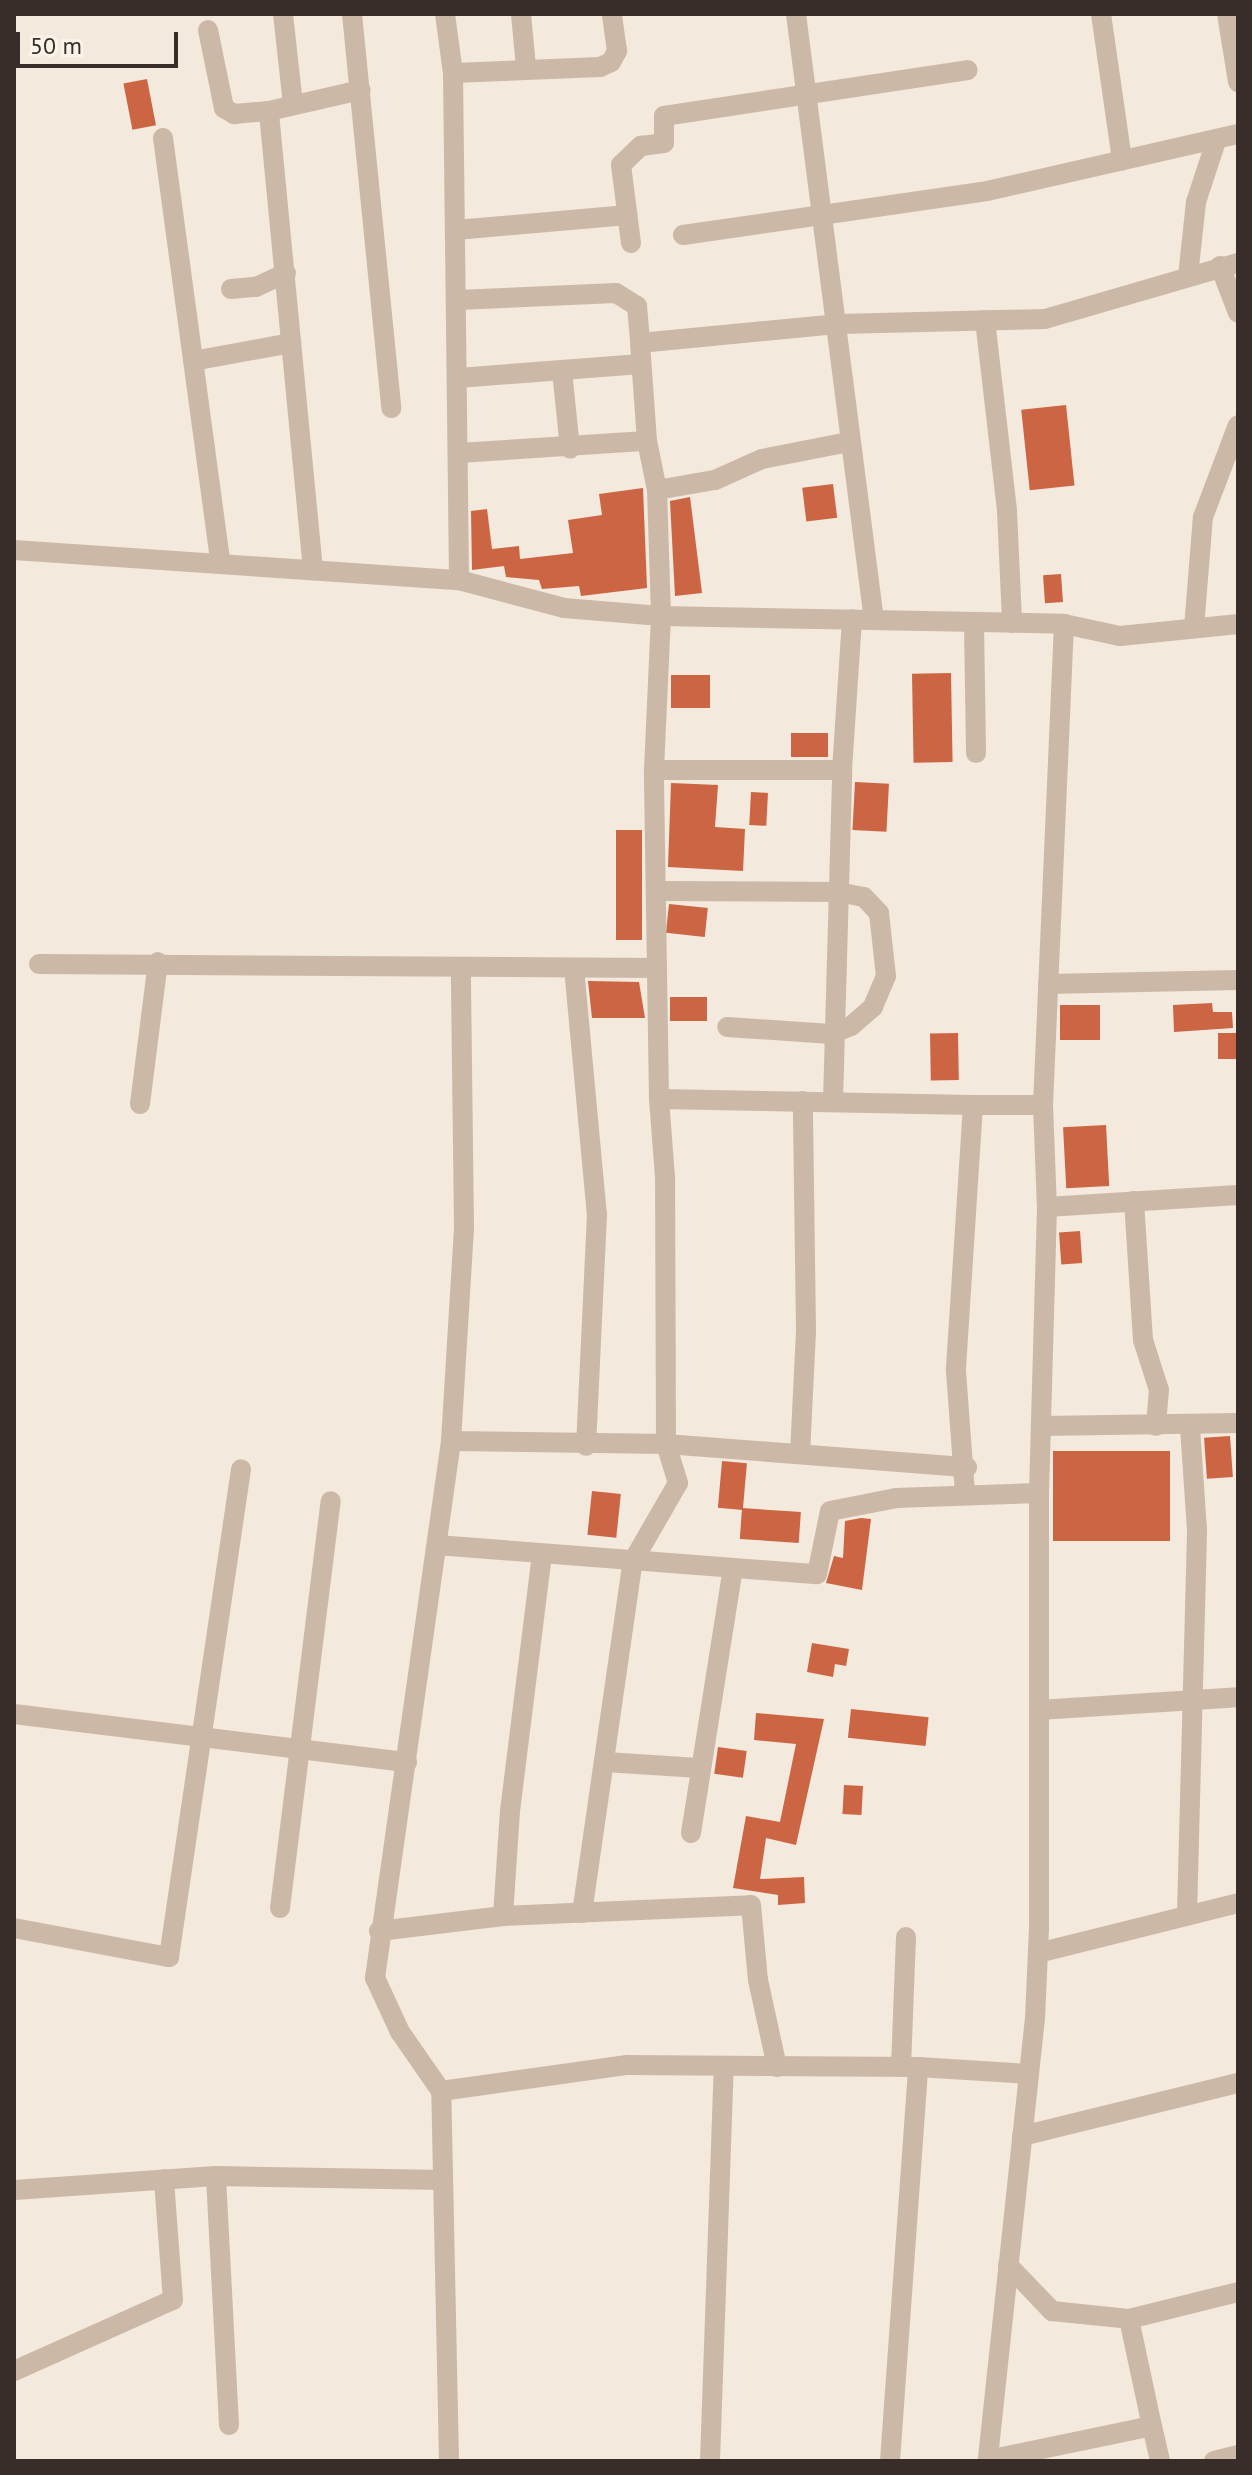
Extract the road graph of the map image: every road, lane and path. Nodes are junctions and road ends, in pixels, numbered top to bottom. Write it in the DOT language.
graph roads {
  1 [pos="283,14"];
  2 [pos="352,14"];
  3 [pos="445,14"];
  4 [pos="521,14"];
  5 [pos="612,14"];
  6 [pos="796,14"];
  7 [pos="1101,14"];
  8 [pos="1227,14"];
  9 [pos="208,30"];
  10 [pos="526,67"];
  11 [pos="968,70"];
  12 [pos="453,73"];
  13 [pos="1238,82"];
  14 [pos="361,90"];
  15 [pos="806,94"];
  16 [pos="293,104"];
  17 [pos="269,111"];
  18 [pos="1238,134"];
  19 [pos="163,138"];
  20 [pos="1216,141"];
  21 [pos="1122,160"];
  22 [pos="627,215"];
  23 [pos="822,215"];
  24 [pos="456,230"];
  25 [pos="683,235"];
  26 [pos="631,243"];
  27 [pos="1229,264"];
  28 [pos="286,273"];
  29 [pos="1188,276"];
  30 [pos="231,289"];
  31 [pos="457,300"];
  32 [pos="1238,313"];
  33 [pos="985,320"];
  34 [pos="839,324"];
  35 [pos="291,343"];
  36 [pos="640,343"];
  37 [pos="193,361"];
  38 [pos="640,364"];
  39 [pos="562,371"];
  40 [pos="458,378"];
  41 [pos="391,408"];
  42 [pos="1238,425"];
  43 [pos="647,441"];
  44 [pos="849,442"];
  45 [pos="570,449"];
  46 [pos="459,453"];
  47 [pos="657,490"];
  48 [pos="14,550"];
  49 [pos="220,562"];
  50 [pos="313,570"];
  51 [pos="459,580"];
  52 [pos="661,616"];
  53 [pos="852,619"];
  54 [pos="874,620"];
  55 [pos="1012,623"];
  56 [pos="974,624"];
  57 [pos="1064,624"];
  58 [pos="1238,624"];
  59 [pos="1194,628"];
  60 [pos="976,753"];
  61 [pos="654,770"];
  62 [pos="842,770"];
  63 [pos="657,891"];
  64 [pos="838,892"];
  65 [pos="158,962"];
  66 [pos="39,964"];
  67 [pos="574,968"];
  68 [pos="657,968"];
  69 [pos="461,969"];
  70 [pos="1238,980"];
  71 [pos="1048,984"];
  72 [pos="727,1027"];
  73 [pos="831,1034"];
  74 [pos="659,1099"];
  75 [pos="803,1101"];
  76 [pos="833,1102"];
  77 [pos="140,1104"];
  78 [pos="973,1105"];
  79 [pos="1043,1105"];
  80 [pos="1238,1195"];
  81 [pos="1134,1201"];
  82 [pos="1047,1207"];
  83 [pos="1238,1423"];
  84 [pos="1042,1426"];
  85 [pos="1156,1426"];
  86 [pos="1190,1426"];
  87 [pos="451,1441"];
  88 [pos="666,1444"];
  89 [pos="586,1446"];
  90 [pos="800,1454"];
  91 [pos="967,1467"];
  92 [pos="241,1469"];
  93 [pos="1039,1493"];
  94 [pos="965,1495"];
  95 [pos="331,1501"];
  96 [pos="437,1545"];
  97 [pos="542,1554"];
  98 [pos="633,1561"];
  99 [pos="733,1569"];
  100 [pos="1238,1697"];
  101 [pos="1189,1701"];
  102 [pos="1039,1710"];
  103 [pos="14,1714"];
  104 [pos="198,1736"];
  105 [pos="299,1748"];
  106 [pos="407,1762"];
  107 [pos="605,1762"];
  108 [pos="699,1768"];
  109 [pos="691,1833"];
  110 [pos="1238,1903"];
  111 [pos="280,1908"];
  112 [pos="582,1913"];
  113 [pos="1187,1915"];
  114 [pos="503,1916"];
  115 [pos="14,1928"];
  116 [pos="379,1931"];
  117 [pos="906,1937"];
  118 [pos="1038,1953"];
  119 [pos="724,2066"];
  120 [pos="777,2067"];
  121 [pos="910,2067"];
  122 [pos="1029,2074"];
  123 [pos="1238,2083"];
  124 [pos="441,2091"];
  125 [pos="1022,2136"];
  126 [pos="216,2176"];
  127 [pos="164,2179"];
  128 [pos="443,2180"];
  129 [pos="14,2190"];
  130 [pos="1008,2265"];
  131 [pos="1238,2292"];
  132 [pos="1129,2319"];
  133 [pos="14,2371"];
  134 [pos="229,2425"];
  135 [pos="1152,2426"];
  136 [pos="1238,2455"];
  137 [pos="449,2461"];
  138 [pos="710,2461"];
  139 [pos="890,2461"];
  140 [pos="986,2461"];
  141 [pos="1160,2461"];
  142 [pos="1214,2461"];
  1 -- 16 [label="street"];
  2 -- 14 [label="street"];
  3 -- 12 [label="street"];
  4 -- 10 [label="street"];
  5 -- 10 [label="street"];
  6 -- 15 [label="street"];
  7 -- 21 [label="street"];
  8 -- 13 [label="street"];
  9 -- 17 [label="street"];
  10 -- 12 [label="street"];
  11 -- 15 [label="street"];
  12 -- 24 [label="street"];
  14 -- 16 [label="street"];
  14 -- 41 [label="street"];
  15 -- 22 [label="street"];
  15 -- 23 [label="street"];
  16 -- 17 [label="street"];
  17 -- 28 [label="street"];
  18 -- 20 [label="street"];
  19 -- 37 [label="street"];
  20 -- 21 [label="street"];
  20 -- 29 [label="street"];
  21 -- 23 [label="street"];
  22 -- 24 [label="street"];
  22 -- 26 [label="street"];
  23 -- 25 [label="street"];
  23 -- 34 [label="street"];
  24 -- 31 [label="street"];
  27 -- 29 [label="street"];
  27 -- 32 [label="street"];
  28 -- 30 [label="street"];
  28 -- 35 [label="street"];
  29 -- 33 [label="street"];
  31 -- 36 [label="street"];
  31 -- 40 [label="street"];
  33 -- 34 [label="street"];
  33 -- 55 [label="street"];
  34 -- 36 [label="street"];
  34 -- 44 [label="street"];
  35 -- 37 [label="street"];
  35 -- 50 [label="street"];
  36 -- 38 [label="street"];
  37 -- 49 [label="street"];
  38 -- 39 [label="street"];
  38 -- 43 [label="street"];
  39 -- 40 [label="street"];
  39 -- 45 [label="street"];
  40 -- 46 [label="street"];
  42 -- 59 [label="street"];
  43 -- 45 [label="street"];
  43 -- 47 [label="street"];
  44 -- 47 [label="street"];
  44 -- 54 [label="street"];
  45 -- 46 [label="street"];
  46 -- 51 [label="street"];
  47 -- 52 [label="street"];
  48 -- 49 [label="street"];
  49 -- 50 [label="street"];
  50 -- 51 [label="street"];
  51 -- 52 [label="street"];
  52 -- 53 [label="street"];
  52 -- 61 [label="street"];
  53 -- 54 [label="street"];
  53 -- 62 [label="street"];
  54 -- 56 [label="street"];
  55 -- 56 [label="street"];
  55 -- 57 [label="street"];
  56 -- 60 [label="street"];
  57 -- 59 [label="street"];
  57 -- 71 [label="street"];
  58 -- 59 [label="street"];
  61 -- 62 [label="street"];
  61 -- 63 [label="street"];
  62 -- 64 [label="street"];
  63 -- 64 [label="street"];
  63 -- 68 [label="street"];
  64 -- 73 [label="street"];
  64 -- 73 [label="street"];
  65 -- 66 [label="street"];
  65 -- 69 [label="street"];
  65 -- 77 [label="street"];
  67 -- 68 [label="street"];
  67 -- 69 [label="street"];
  67 -- 89 [label="street"];
  68 -- 74 [label="street"];
  69 -- 87 [label="street"];
  70 -- 71 [label="street"];
  71 -- 79 [label="street"];
  72 -- 73 [label="street"];
  73 -- 76 [label="street"];
  74 -- 75 [label="street"];
  74 -- 88 [label="street"];
  75 -- 76 [label="street"];
  75 -- 90 [label="street"];
  76 -- 78 [label="street"];
  78 -- 79 [label="street"];
  78 -- 91 [label="street"];
  79 -- 82 [label="street"];
  80 -- 81 [label="street"];
  81 -- 82 [label="street"];
  81 -- 85 [label="street"];
  82 -- 84 [label="street"];
  83 -- 86 [label="street"];
  84 -- 85 [label="street"];
  84 -- 93 [label="street"];
  85 -- 86 [label="street"];
  86 -- 101 [label="street"];
  87 -- 89 [label="street"];
  87 -- 96 [label="street"];
  88 -- 89 [label="street"];
  88 -- 90 [label="street"];
  88 -- 98 [label="street"];
  90 -- 91 [label="street"];
  91 -- 94 [label="street"];
  92 -- 104 [label="street"];
  93 -- 94 [label="street"];
  93 -- 102 [label="street"];
  94 -- 99 [label="street"];
  95 -- 105 [label="street"];
  96 -- 97 [label="street"];
  96 -- 106 [label="street"];
  97 -- 98 [label="street"];
  97 -- 114 [label="street"];
  98 -- 99 [label="street"];
  98 -- 107 [label="street"];
  99 -- 108 [label="street"];
  100 -- 101 [label="street"];
  101 -- 102 [label="street"];
  101 -- 113 [label="street"];
  102 -- 118 [label="street"];
  103 -- 104 [label="street"];
  104 -- 105 [label="street"];
  104 -- 115 [label="street"];
  105 -- 106 [label="street"];
  105 -- 111 [label="street"];
  106 -- 116 [label="street"];
  107 -- 108 [label="street"];
  107 -- 112 [label="street"];
  108 -- 109 [label="street"];
  110 -- 113 [label="street"];
  112 -- 114 [label="street"];
  112 -- 120 [label="street"];
  113 -- 118 [label="street"];
  114 -- 116 [label="street"];
  116 -- 124 [label="street"];
  117 -- 121 [label="street"];
  118 -- 122 [label="street"];
  119 -- 120 [label="street"];
  119 -- 124 [label="street"];
  119 -- 138 [label="street"];
  120 -- 121 [label="street"];
  121 -- 122 [label="street"];
  121 -- 139 [label="street"];
  122 -- 125 [label="street"];
  123 -- 125 [label="street"];
  124 -- 128 [label="street"];
  125 -- 130 [label="street"];
  126 -- 127 [label="street"];
  126 -- 128 [label="street"];
  126 -- 134 [label="street"];
  127 -- 129 [label="street"];
  127 -- 133 [label="street"];
  128 -- 137 [label="street"];
  130 -- 132 [label="street"];
  130 -- 140 [label="street"];
  131 -- 132 [label="street"];
  132 -- 135 [label="street"];
  135 -- 140 [label="street"];
  135 -- 141 [label="street"];
  136 -- 142 [label="street"];
}
